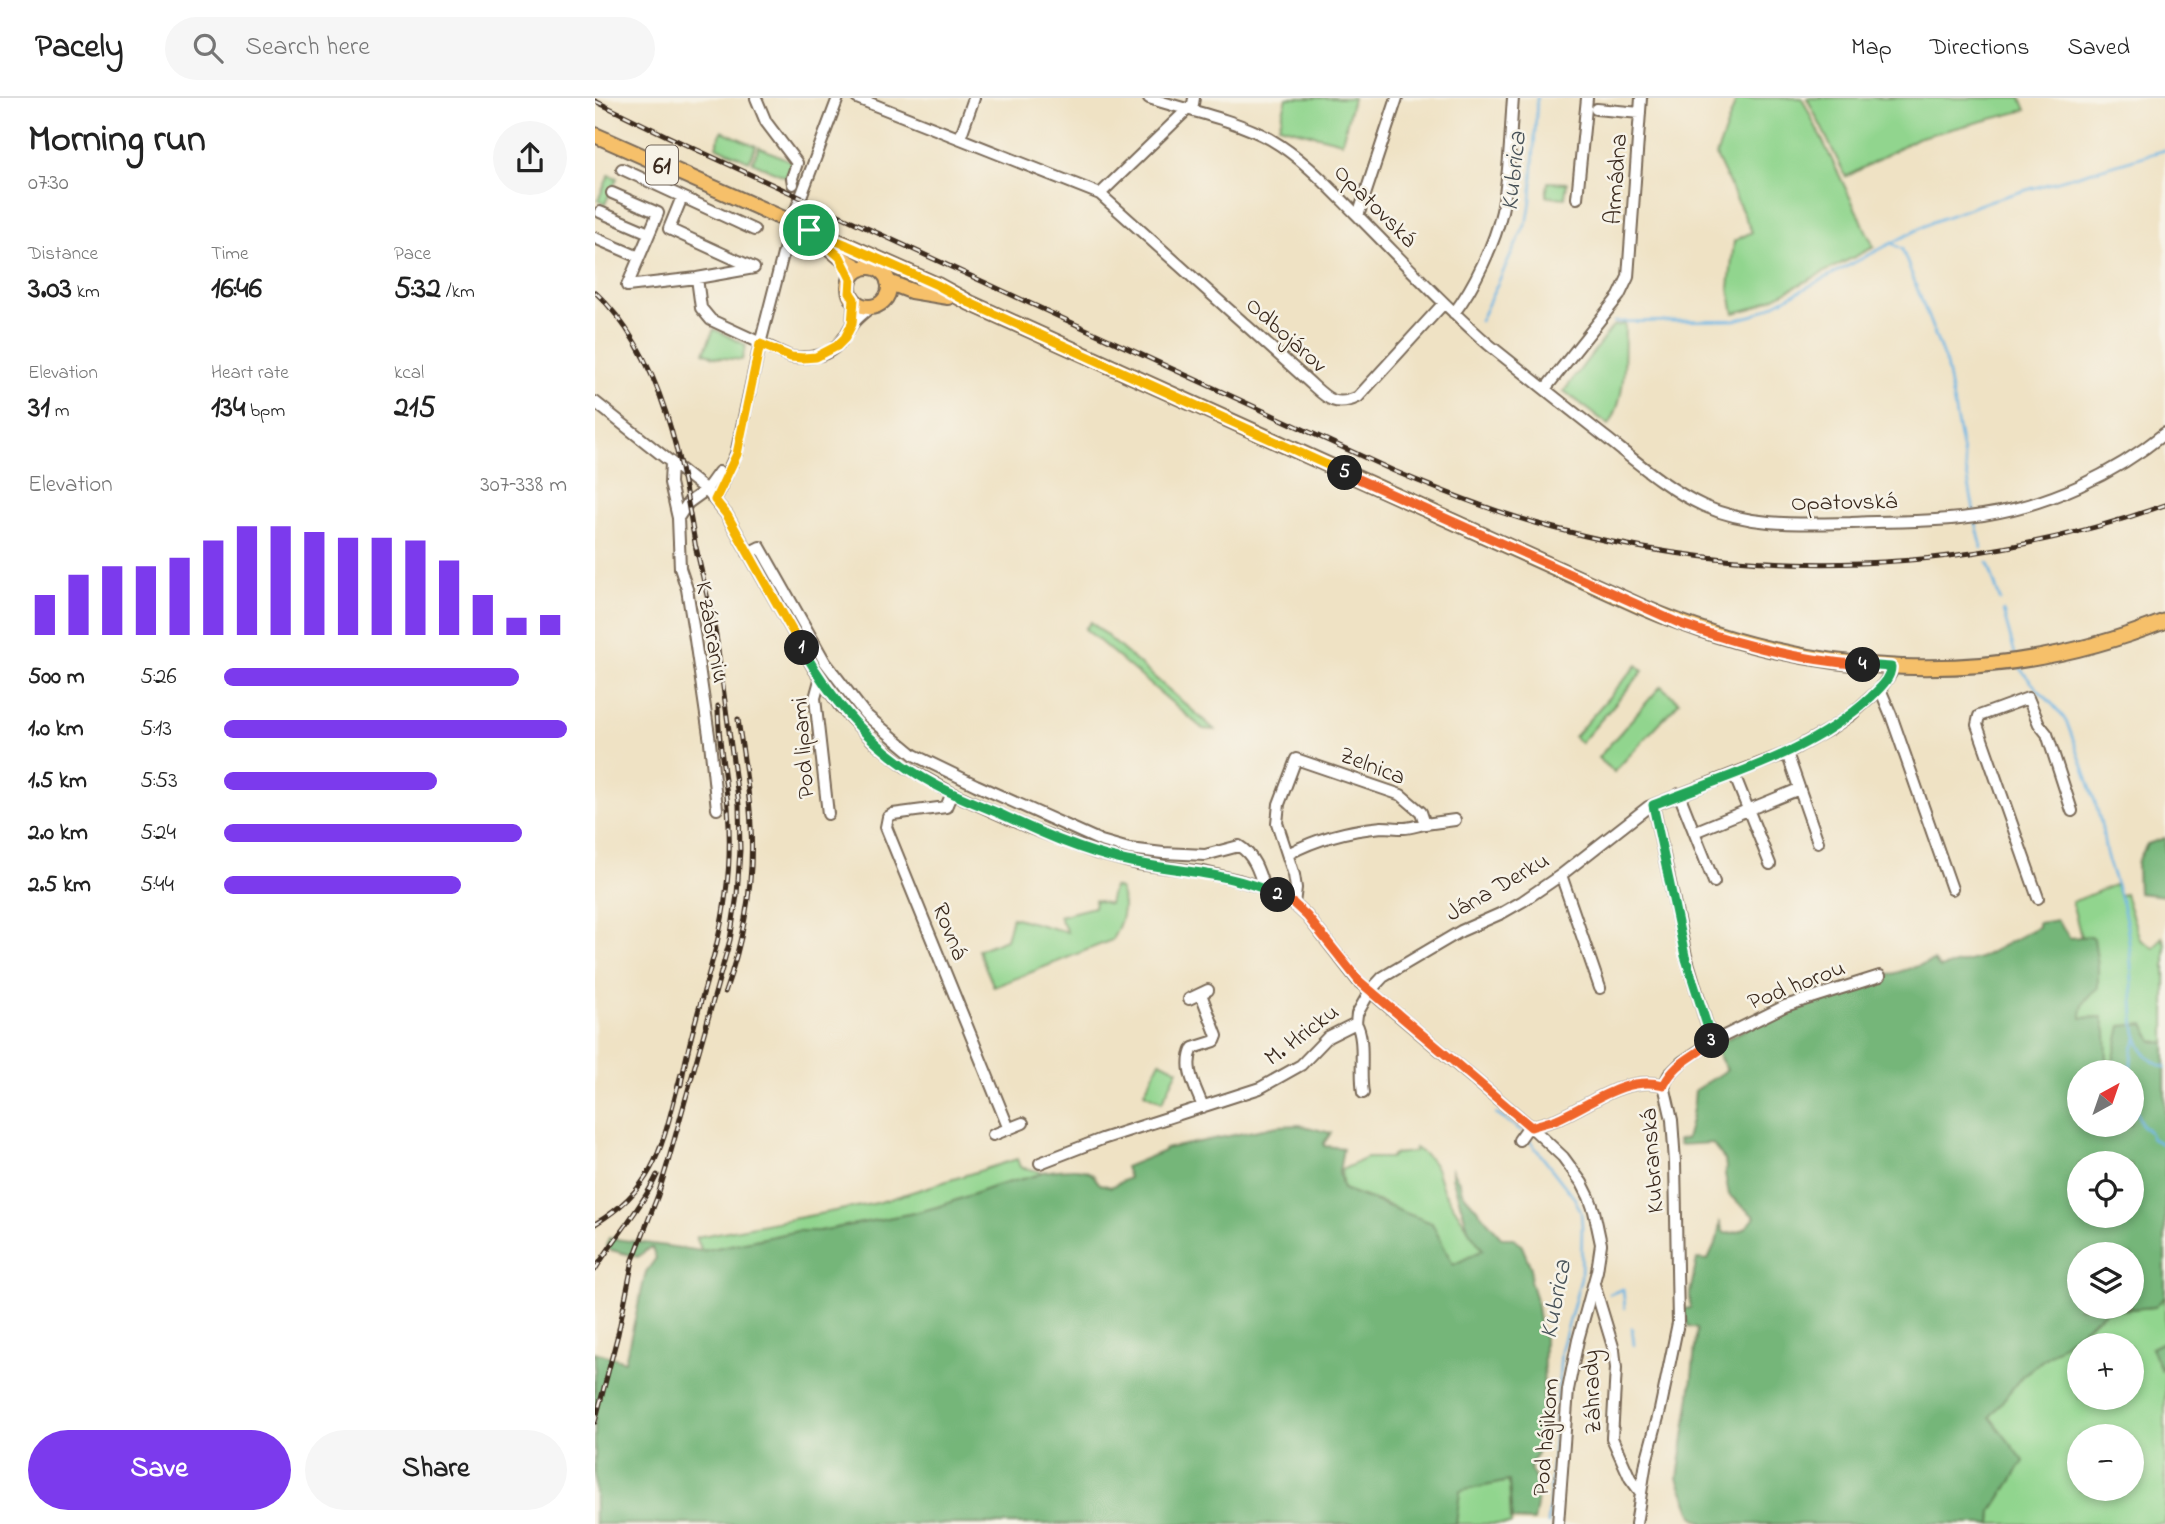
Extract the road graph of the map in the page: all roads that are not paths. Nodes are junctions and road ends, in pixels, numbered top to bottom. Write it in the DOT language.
graph roads {
  1 [pos="756,98"];
  2 [pos="838,98"];
  3 [pos="857,98"];
  4 [pos="974,98"];
  5 [pos="1149,98"];
  6 [pos="1194,98"];
  7 [pos="1397,98"];
  8 [pos="1513,98"];
  9 [pos="1587,98"];
  10 [pos="1641,98"];
  11 [pos="1185,109"];
  12 [pos="1596,109"];
  13 [pos="1640,113"];
  14 [pos="595,135"];
  15 [pos="960,138"];
  16 [pos="622,169"];
  17 [pos="793,184"];
  18 [pos="612,193"];
  19 [pos="1100,194"];
  20 [pos="682,197"];
  21 [pos="1577,198"];
  22 [pos="600,212"];
  23 [pos="1358,216"];
  24 [pos="804,228"];
  25 [pos="754,230"];
  26 [pos="649,233"];
  27 [pos="595,238"];
  28 [pos="729,256"];
  29 [pos="639,257"];
  30 [pos="856,274"];
  31 [pos="716,275"];
  32 [pos="697,278"];
  33 [pos="888,282"];
  34 [pos="911,291"];
  35 [pos="886,297"];
  36 [pos="854,299"];
  37 [pos="970,303"];
  38 [pos="1444,303"];
  39 [pos="872,306"];
  40 [pos="1454,313"];
  41 [pos="852,324"];
  42 [pos="760,344"];
  43 [pos="1545,389"];
  44 [pos="595,402"];
  45 [pos="2165,433"];
  46 [pos="737,454"];
  47 [pos="671,463"];
  48 [pos="719,472"];
  49 [pos="685,473"];
  50 [pos="706,490"];
  51 [pos="715,500"];
  52 [pos="678,518"];
  53 [pos="748,553"];
  54 [pos="791,602"];
  55 [pos="779,608"];
  56 [pos="2165,621"];
  57 [pos="825,662"];
  58 [pos="1891,667"];
  59 [pos="814,669"];
  60 [pos="821,680"];
  61 [pos="1880,689"];
  62 [pos="865,714"];
  63 [pos="855,724"];
  64 [pos="1787,753"];
  65 [pos="914,755"];
  66 [pos="906,767"];
  67 [pos="1734,774"];
  68 [pos="976,785"];
  69 [pos="1799,789"];
  70 [pos="952,793"];
  71 [pos="1679,794"];
  72 [pos="969,800"];
  73 [pos="1653,805"];
  74 [pos="717,809"];
  75 [pos="1747,810"];
  76 [pos="2072,811"];
  77 [pos="1036,812"];
  78 [pos="828,814"];
  79 [pos="1455,820"];
  80 [pos="1425,824"];
  81 [pos="1030,828"];
  82 [pos="1695,832"];
  83 [pos="1101,841"];
  84 [pos="1818,842"];
  85 [pos="1096,853"];
  86 [pos="1163,853"];
  87 [pos="1289,854"];
  88 [pos="1205,855"];
  89 [pos="1770,864"];
  90 [pos="1161,867"];
  91 [pos="1204,872"];
  92 [pos="1561,875"];
  93 [pos="1714,882"];
  94 [pos="1264,888"];
  95 [pos="1952,889"];
  96 [pos="2038,898"];
  97 [pos="1294,904"];
  98 [pos="1880,976"];
  99 [pos="1600,988"];
  100 [pos="1370,991"];
  101 [pos="1189,999"];
  102 [pos="1356,1023"];
  103 [pos="1712,1042"];
  104 [pos="1664,1085"];
  105 [pos="1363,1093"];
  106 [pos="1203,1107"];
  107 [pos="1023,1123"];
  108 [pos="1009,1129"];
  109 [pos="1525,1131"];
  110 [pos="993,1135"];
  111 [pos="1039,1163"];
  112 [pos="1594,1284"];
  113 [pos="1641,1493"];
  114 [pos="1639,1521"];
  115 [pos="1558,1524"];
  1 -- 17 [label="street"];
  2 -- 42 [label="street"];
  3 -- 15 [label="street"];
  4 -- 15 [label="street"];
  5 -- 11 [label="street, Opatovská"];
  6 -- 11 [label="street"];
  7 -- 23 [label="street"];
  8 -- 40 [label="street"];
  9 -- 21 [label="street, Armádna"];
  10 -- 13 [label="street, Armádna"];
  11 -- 19 [label="street"];
  11 -- 23 [label="street, Opatovská"];
  12 -- 13 [label="street"];
  13 -- 43 [label="street, Armádna"];
  14 -- 24 [label="main road, 61, bridge"];
  15 -- 19 [label="street"];
  16 -- 20 [label="street"];
  18 -- 26 [label="street"];
  19 -- 38 [label="street, Odbojárov"];
  20 -- 25 [label="street"];
  20 -- 28 [label="street"];
  22 -- 26 [label="street"];
  23 -- 38 [label="street, Opatovská"];
  24 -- 30 [label="main road, 61"];
  24 -- 37 [label="main road, 61"];
  26 -- 29 [label="street"];
  27 -- 29 [label="street"];
  28 -- 31 [label="street"];
  28 -- 31 [label="street"];
  29 -- 32 [label="street"];
  30 -- 33 [label="main road, 61"];
  30 -- 36 [label="main road"];
  31 -- 32 [label="street"];
  32 -- 42 [label="street"];
  33 -- 34 [label="main road, 61"];
  33 -- 35 [label="main road"];
  34 -- 35 [label="main road, 61"];
  34 -- 37 [label="main road, 61"];
  35 -- 39 [label="main road, 61"];
  36 -- 39 [label="main road"];
  36 -- 41 [label="street"];
  37 -- 58 [label="main road, 61"];
  38 -- 40 [label="street, Opatovská"];
  39 -- 41 [label="street"];
  40 -- 43 [label="street, Opatovská"];
  41 -- 42 [label="street"];
  42 -- 46 [label="street"];
  43 -- 45 [label="street, Opatovská"];
  44 -- 47 [label="street"];
  46 -- 48 [label="street"];
  46 -- 51 [label="street"];
  47 -- 49 [label="street"];
  47 -- 52 [label="street, K zábraniu"];
  48 -- 49 [label="street"];
  48 -- 50 [label="street"];
  49 -- 50 [label="street"];
  50 -- 51 [label="street"];
  50 -- 52 [label="street"];
  51 -- 53 [label="street"];
  52 -- 74 [label="street, K zábraniu"];
  53 -- 54 [label="street"];
  53 -- 55 [label="street"];
  54 -- 55 [label="street"];
  54 -- 57 [label="street"];
  55 -- 59 [label="street"];
  56 -- 58 [label="main road, 61"];
  57 -- 59 [label="street"];
  57 -- 62 [label="street"];
  58 -- 61 [label="street, Jána Derku"];
  59 -- 60 [label="street"];
  60 -- 63 [label="street"];
  60 -- 78 [label="street, Pod lipami"];
  61 -- 64 [label="street, Jána Derku"];
  61 -- 95 [label="street"];
  62 -- 63 [label="street"];
  62 -- 65 [label="street"];
  63 -- 66 [label="street"];
  64 -- 67 [label="street, Jána Derku"];
  64 -- 69 [label="street"];
  65 -- 66 [label="street"];
  65 -- 68 [label="street"];
  66 -- 70 [label="street"];
  67 -- 71 [label="street, Jána Derku"];
  67 -- 75 [label="street"];
  68 -- 72 [label="street"];
  68 -- 77 [label="street"];
  69 -- 75 [label="street"];
  69 -- 84 [label="street"];
  70 -- 72 [label="street"];
  70 -- 108 [label="street, Rovná"];
  71 -- 73 [label="street, Jána Derku"];
  71 -- 82 [label="street"];
  72 -- 81 [label="street"];
  73 -- 92 [label="street, Jána Derku"];
  73 -- 103 [label="street"];
  75 -- 82 [label="street"];
  75 -- 89 [label="street"];
  76 -- 96 [label="street"];
  77 -- 81 [label="street"];
  77 -- 83 [label="street"];
  79 -- 80 [label="street"];
  80 -- 87 [label="street"];
  80 -- 87 [label="street, Zelnica"];
  81 -- 85 [label="street"];
  82 -- 93 [label="street"];
  83 -- 85 [label="street"];
  83 -- 86 [label="street"];
  85 -- 90 [label="street"];
  86 -- 88 [label="street"];
  86 -- 90 [label="street"];
  87 -- 97 [label="street, Zelnica"];
  88 -- 91 [label="street"];
  88 -- 94 [label="street"];
  90 -- 91 [label="street"];
  91 -- 94 [label="street"];
  92 -- 99 [label="street"];
  92 -- 100 [label="street, Jána Derku"];
  94 -- 97 [label="street"];
  97 -- 100 [label="street"];
  98 -- 103 [label="street, Pod horou"];
  100 -- 102 [label="street, M. Hricku"];
  100 -- 109 [label="street"];
  101 -- 106 [label="street"];
  102 -- 105 [label="street"];
  102 -- 106 [label="street, M. Hricku"];
  103 -- 104 [label="street, Pod horou"];
  104 -- 109 [label="street, Kubranská"];
  104 -- 113 [label="street, Kubranská"];
  106 -- 111 [label="street, M. Hricku"];
  107 -- 108 [label="street"];
  108 -- 110 [label="street"];
  109 -- 112 [label="street, Pod hájikom"];
  112 -- 113 [label="street, Záhrady"];
  112 -- 115 [label="street, Pod hájikom"];
  113 -- 114 [label="street, Kubranská"];
}
